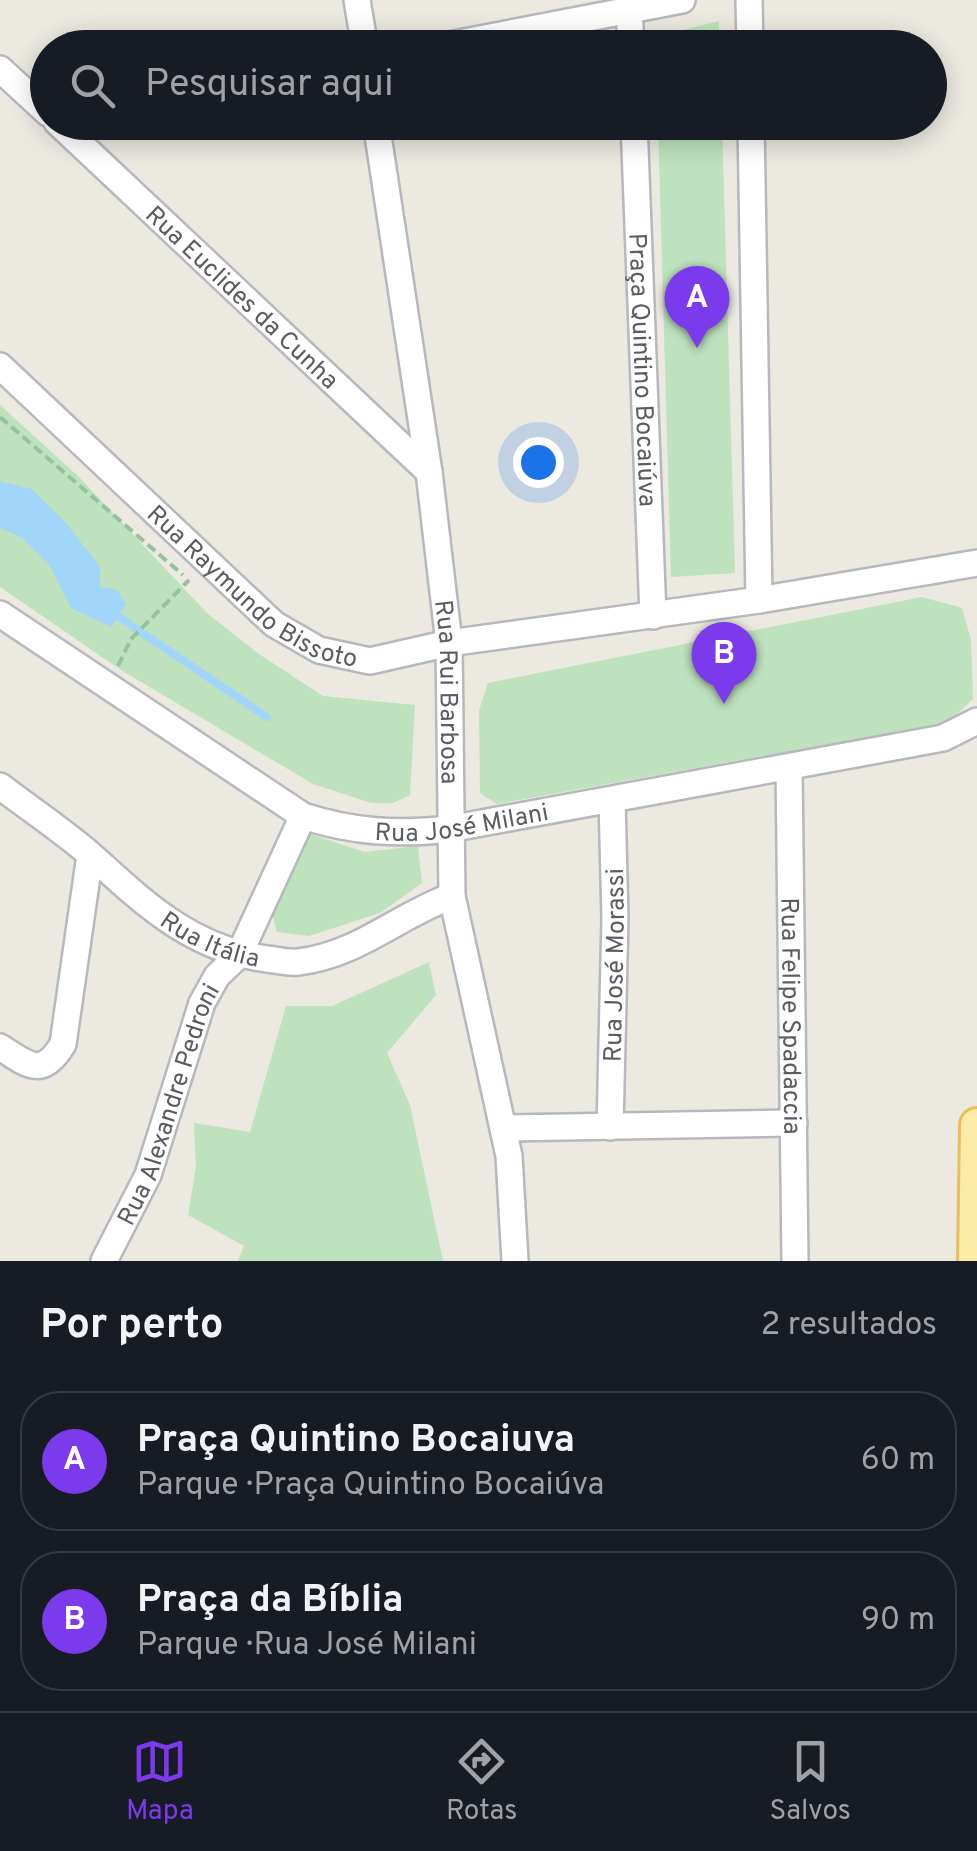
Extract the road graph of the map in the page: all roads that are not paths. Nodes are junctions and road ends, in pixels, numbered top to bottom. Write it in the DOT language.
graph roads {
  1 [pos="357,0"];
  2 [pos="682,0"];
  3 [pos="750,0"];
  4 [pos="630,8"];
  5 [pos="362,30"];
  6 [pos="522,30"];
  7 [pos="631,30"];
  8 [pos="750,30"];
  9 [pos="0,69"];
  10 [pos="30,97"];
  11 [pos="76,140"];
  12 [pos="379,140"];
  13 [pos="635,140"];
  14 [pos="752,140"];
  15 [pos="0,366"];
  16 [pos="429,472"];
  17 [pos="977,563"];
  18 [pos="759,600"];
  19 [pos="0,614"];
  20 [pos="653,616"];
  21 [pos="449,643"];
  22 [pos="977,721"];
  23 [pos="789,768"];
  24 [pos="0,786"];
  25 [pos="612,800"];
  26 [pos="303,816"];
  27 [pos="449,830"];
  28 [pos="90,855"];
  29 [pos="452,896"];
  30 [pos="239,955"];
  31 [pos="0,1047"];
  32 [pos="794,1123"];
  33 [pos="977,1125"];
  34 [pos="610,1126"];
  35 [pos="503,1128"];
  36 [pos="104,1261"];
  37 [pos="515,1261"];
  38 [pos="795,1261"];
  39 [pos="974,1261"];
  1 -- 5 [label="street"];
  2 -- 4 [label="street"];
  3 -- 8 [label="street"];
  4 -- 6 [label="street"];
  4 -- 7 [label="street"];
  9 -- 10 [label="street"];
  11 -- 16 [label="street, Rua Euclides da Cunha"];
  12 -- 16 [label="street, Rua Rui Barbosa"];
  13 -- 20 [label="street, Praça Quintino Bocaiúva"];
  14 -- 18 [label="street"];
  15 -- 21 [label="street, Rua Raymundo Bissoto"];
  16 -- 21 [label="street, Rua Rui Barbosa"];
  17 -- 18 [label="street, Rua Raymundo Bissoto"];
  18 -- 20 [label="street, Rua Raymundo Bissoto"];
  19 -- 26 [label="street, Rua José Milani"];
  20 -- 21 [label="street, Rua Raymundo Bissoto"];
  21 -- 27 [label="street, Rua Rui Barbosa"];
  22 -- 23 [label="street, Rua José Milani"];
  23 -- 25 [label="street, Rua José Milani"];
  23 -- 32 [label="street, Rua Felipe Spadaccia"];
  24 -- 28 [label="street, Rua Itália"];
  25 -- 27 [label="street, Rua José Milani"];
  25 -- 34 [label="street, Rua José Morassi"];
  26 -- 27 [label="street, Rua José Milani"];
  26 -- 30 [label="street, Rua Alexandre Pedroni"];
  27 -- 29 [label="street, Rua Rui Barbosa"];
  28 -- 30 [label="street, Rua Itália"];
  28 -- 31 [label="street"];
  29 -- 30 [label="street, Rua Itália"];
  29 -- 35 [label="street, Rua Rui Barbosa"];
  30 -- 36 [label="street, Rua Alexandre Pedroni"];
  32 -- 34 [label="street"];
  32 -- 38 [label="street, Rua Felipe Spadaccia"];
  33 -- 39 [label="main road"];
  34 -- 35 [label="street"];
  35 -- 37 [label="street, Rua Rui Barbosa"];
}
